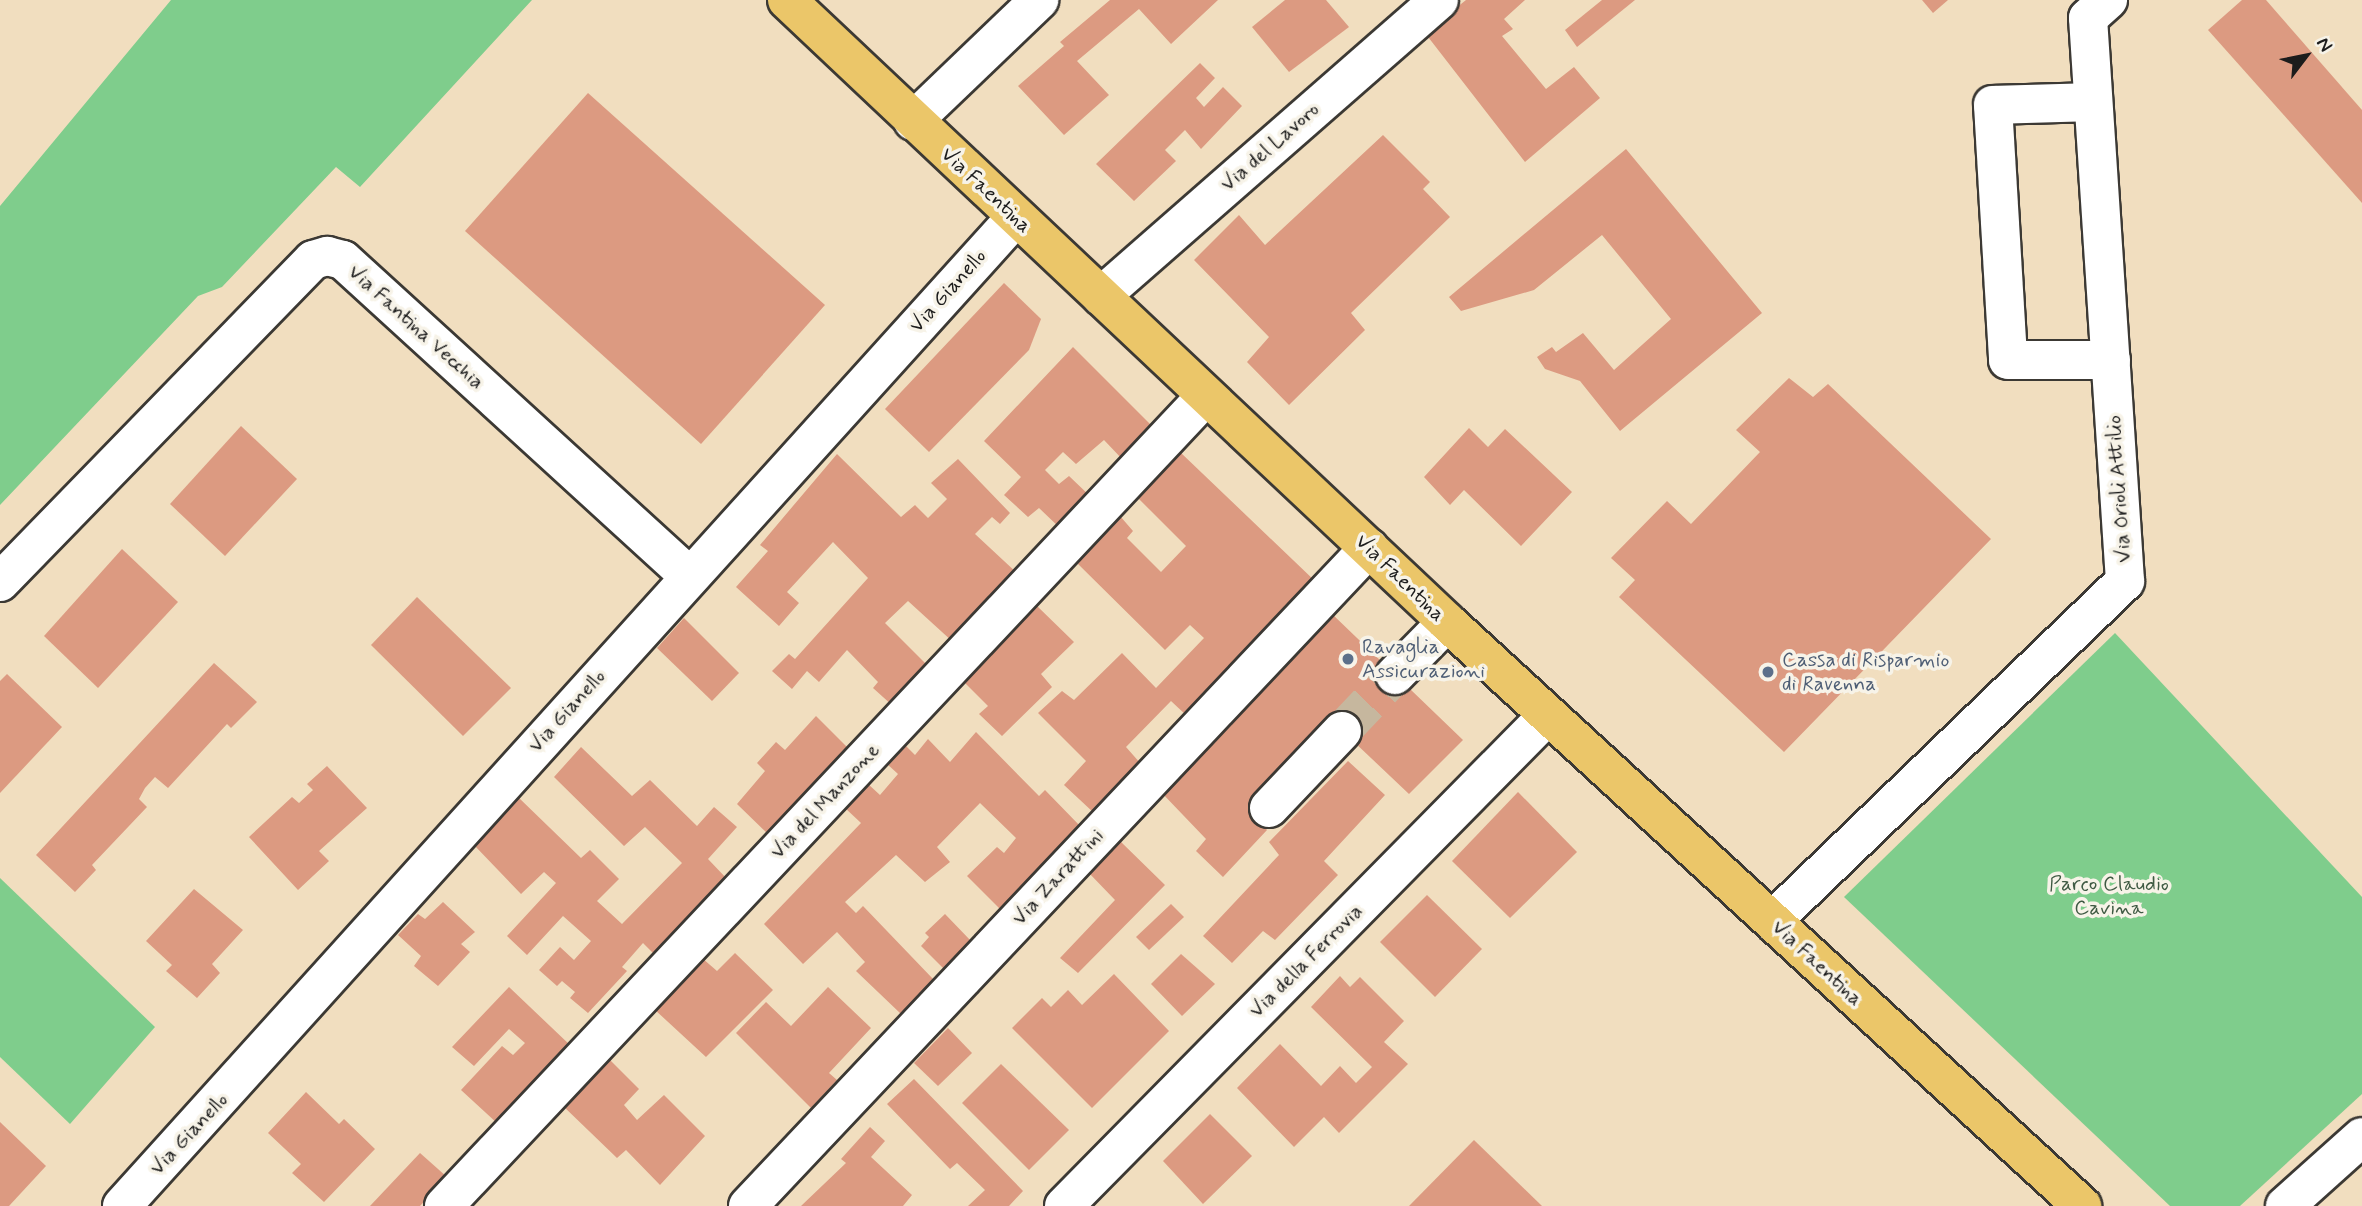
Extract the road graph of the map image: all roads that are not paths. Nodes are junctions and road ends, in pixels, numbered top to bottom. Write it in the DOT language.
graph roads {
  1 [pos="787,0"];
  2 [pos="1039,0"];
  3 [pos="1439,0"];
  4 [pos="2108,0"];
  5 [pos="2093,102"];
  6 [pos="913,121"];
  7 [pos="1014,218"];
  8 [pos="1101,296"];
  9 [pos="2111,360"];
  10 [pos="1206,396"];
  11 [pos="1369,548"];
  12 [pos="688,575"];
  13 [pos="0,582"];
  14 [pos="1447,622"];
  15 [pos="1395,674"];
  16 [pos="1548,715"];
  17 [pos="1342,731"];
  18 [pos="1269,808"];
  19 [pos="1772,921"];
  20 [pos="2362,1137"];
  21 [pos="141,1200"];
  22 [pos="444,1206"];
  23 [pos="748,1206"];
  24 [pos="1064,1206"];
  25 [pos="2081,1206"];
  26 [pos="2285,1206"];
  1 -- 6 [label="main road, Via Faentina"];
  2 -- 6 [label="street"];
  3 -- 8 [label="street, Via del Lavoro"];
  4 -- 5 [label="street, Via Orioli Attilio"];
  5 -- 9 [label="street, Via Orioli Attilio"];
  5 -- 9 [label="street"];
  6 -- 7 [label="main road, Via Faentina"];
  7 -- 8 [label="main road, Via Faentina"];
  7 -- 12 [label="street, Via Gianello"];
  8 -- 10 [label="main road, Via Faentina"];
  9 -- 19 [label="street, Via Orioli Attilio"];
  10 -- 11 [label="main road, Via Faentina"];
  10 -- 22 [label="street, Via del Manzone"];
  11 -- 14 [label="main road, Via Faentina"];
  11 -- 23 [label="street, Via Zarattini"];
  12 -- 13 [label="street, Via Fantina Vecchia"];
  12 -- 21 [label="street, Via Gianello"];
  14 -- 15 [label="street"];
  14 -- 16 [label="main road, Via Faentina"];
  16 -- 19 [label="main road, Via Faentina"];
  16 -- 24 [label="street, Via della Ferrovia"];
  17 -- 18 [label="street"];
  19 -- 25 [label="main road, Via Faentina"];
  20 -- 26 [label="street"];
}
